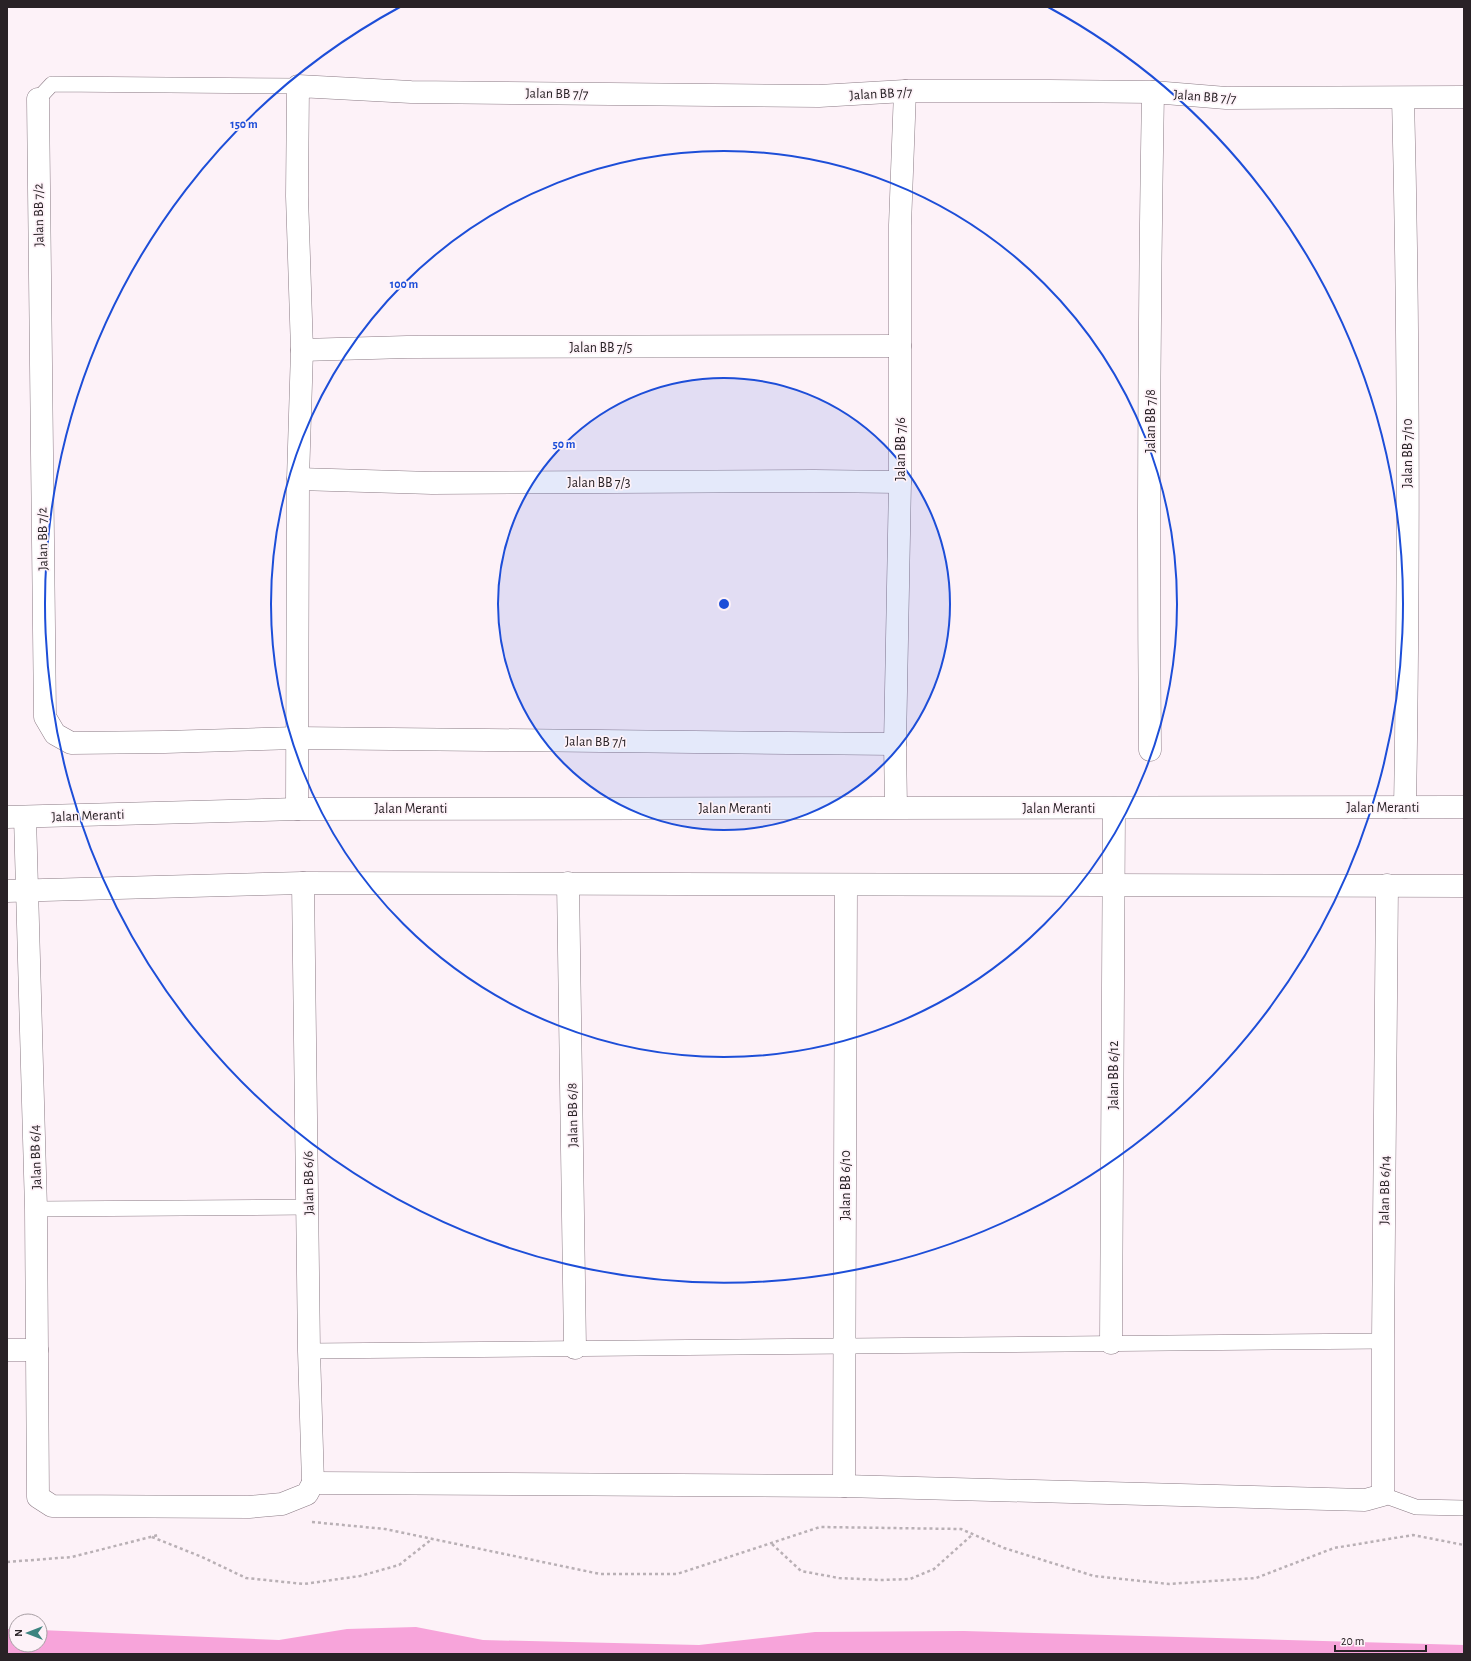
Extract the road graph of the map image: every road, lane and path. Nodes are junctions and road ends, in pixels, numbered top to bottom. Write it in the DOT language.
graph roads {
  1 [pos="298,86"];
  2 [pos="905,91"];
  3 [pos="1154,92"];
  4 [pos="1464,97"];
  5 [pos="1403,98"];
  6 [pos="38,99"];
  7 [pos="900,346"];
  8 [pos="302,350"];
  9 [pos="298,479"];
  10 [pos="900,482"];
  11 [pos="296,738"];
  12 [pos="895,744"];
  13 [pos="1150,750"];
  14 [pos="896,807"];
  15 [pos="1405,807"];
  16 [pos="1464,807"];
  17 [pos="1114,808"];
  18 [pos="297,809"];
  19 [pos="16,817"];
  20 [pos="303,883"];
  21 [pos="568,883"];
  22 [pos="846,885"];
  23 [pos="1114,885"];
  24 [pos="1387,885"];
  25 [pos="1464,886"];
  26 [pos="17,892"];
  27 [pos="308,1207"];
  28 [pos="36,1209"];
  29 [pos="1383,1341"];
  30 [pos="1111,1343"];
  31 [pos="844,1346"];
  32 [pos="575,1348"];
  33 [pos="7,1350"];
  34 [pos="37,1350"];
  35 [pos="309,1351"];
  36 [pos="313,1483"];
  37 [pos="844,1486"];
  38 [pos="1383,1495"];
  39 [pos="1464,1508"];
  40 [pos="306,1521"];
  41 [pos="165,1534"];
  42 [pos="973,1534"];
  43 [pos="151,1537"];
  44 [pos="432,1539"];
  45 [pos="772,1544"];
  46 [pos="1464,1545"];
  47 [pos="7,1562"];
  1 -- 2 [label="street, Jalan BB 7/7"];
  1 -- 6 [label="lane"];
  1 -- 8 [label="street"];
  2 -- 3 [label="street, Jalan BB 7/7"];
  2 -- 7 [label="street, Jalan BB 7/6"];
  3 -- 5 [label="street, Jalan BB 7/7"];
  3 -- 13 [label="street, Jalan BB 7/8"];
  4 -- 5 [label="street, Jalan BB 7/7"];
  5 -- 15 [label="street, Jalan BB 7/10"];
  6 -- 11 [label="street, Jalan BB 7/2"];
  7 -- 8 [label="street, Jalan BB 7/5"];
  7 -- 10 [label="street, Jalan BB 7/6"];
  8 -- 9 [label="street"];
  9 -- 10 [label="street, Jalan BB 7/3"];
  9 -- 11 [label="street"];
  10 -- 12 [label="street, Jalan BB 7/6"];
  11 -- 12 [label="street, Jalan BB 7/1"];
  11 -- 18 [label="street"];
  12 -- 14 [label="street, Jalan BB 7/6"];
  14 -- 17 [label="street, Jalan Meranti"];
  14 -- 18 [label="street, Jalan Meranti"];
  15 -- 16 [label="street, Jalan Meranti"];
  15 -- 17 [label="street, Jalan Meranti"];
  17 -- 23 [label="street, Jalan BB 6/12"];
  18 -- 19 [label="street, Jalan Meranti"];
  19 -- 26 [label="street, Jalan BB 6/4"];
  20 -- 21 [label="street"];
  20 -- 26 [label="street"];
  20 -- 27 [label="street, Jalan BB 6/6"];
  21 -- 22 [label="street"];
  21 -- 32 [label="street, Jalan BB 6/8"];
  22 -- 23 [label="street"];
  22 -- 31 [label="street, Jalan BB 6/10"];
  23 -- 24 [label="street"];
  23 -- 30 [label="street, Jalan BB 6/12"];
  24 -- 25 [label="street"];
  24 -- 29 [label="street, Jalan BB 6/14"];
  26 -- 28 [label="street, Jalan BB 6/4"];
  27 -- 28 [label="lane"];
  27 -- 35 [label="street, Jalan BB 6/6"];
  28 -- 34 [label="street, Jalan BB 6/4"];
  29 -- 30 [label="lane"];
  29 -- 38 [label="street, Jalan BB 6/14"];
  30 -- 31 [label="lane"];
  31 -- 32 [label="lane"];
  31 -- 37 [label="street, Jalan BB 6/10"];
  32 -- 35 [label="lane"];
  33 -- 34 [label="street"];
  34 -- 36 [label="street, Jalan BB 6/4"];
  35 -- 36 [label="street, Jalan BB 6/6"];
  36 -- 37 [label="street"];
  37 -- 38 [label="street"];
  38 -- 39 [label="lane"];
  40 -- 44 [label="path"];
  41 -- 43 [label="path"];
  42 -- 45 [label="path"];
  42 -- 45 [label="path"];
  42 -- 46 [label="path"];
  43 -- 44 [label="path"];
  43 -- 47 [label="path"];
  44 -- 45 [label="path"];
}
